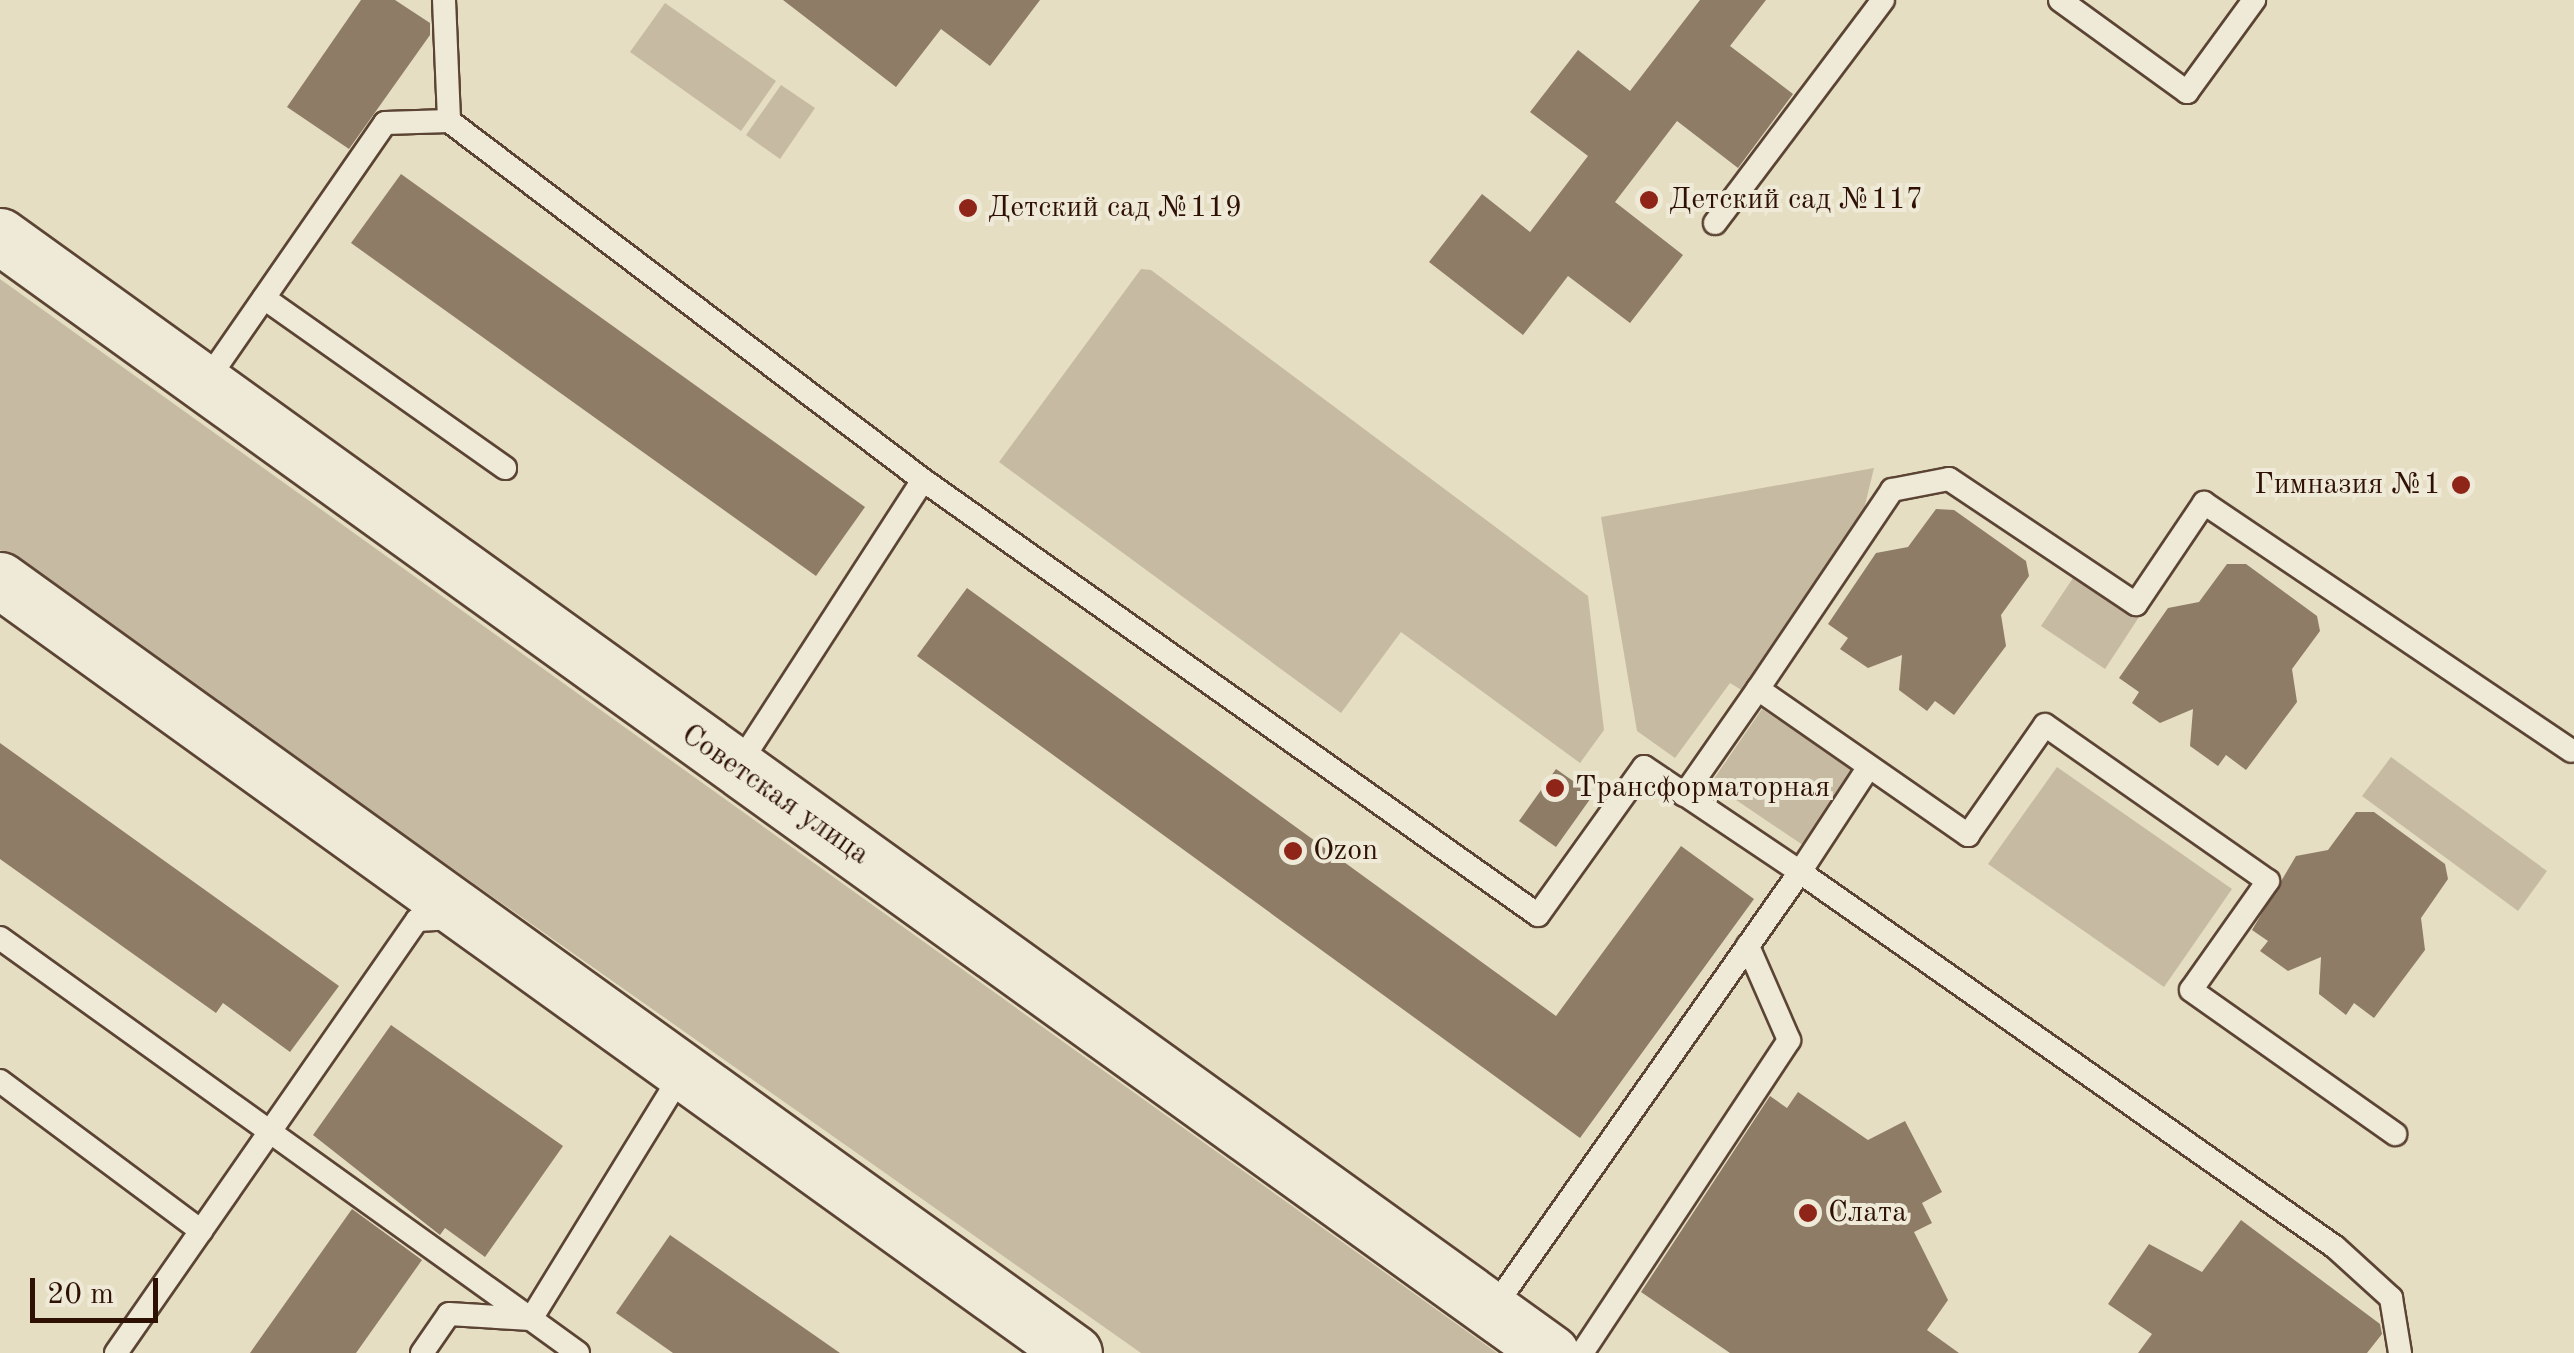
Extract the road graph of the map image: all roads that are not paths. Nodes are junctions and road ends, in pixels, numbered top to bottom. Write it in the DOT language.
graph roads {
  1 [pos="444,0"];
  2 [pos="1883,0"];
  3 [pos="2060,0"];
  4 [pos="2254,0"];
  5 [pos="449,120"];
  6 [pos="1715,223"];
  7 [pos="0,236"];
  8 [pos="264,298"];
  9 [pos="205,384"];
  10 [pos="506,468"];
  11 [pos="923,480"];
  12 [pos="0,580"];
  13 [pos="1758,689"];
  14 [pos="2571,750"];
  15 [pos="736,768"];
  16 [pos="1868,768"];
  17 [pos="1684,795"];
  18 [pos="1800,872"];
  19 [pos="468,917"];
  20 [pos="0,938"];
  21 [pos="1748,946"];
  22 [pos="684,1072"];
  23 [pos="0,1082"];
  24 [pos="2396,1134"];
  25 [pos="270,1136"];
  26 [pos="202,1231"];
  27 [pos="1492,1310"];
  28 [pos="531,1318"];
  29 [pos="116,1353"];
  30 [pos="422,1353"];
  31 [pos="578,1353"];
  32 [pos="1074,1353"];
  33 [pos="1550,1353"];
  34 [pos="1582,1353"];
  35 [pos="2400,1353"];
  1 -- 5 [label="lane"];
  2 -- 6 [label="lane"];
  3 -- 4 [label="lane"];
  5 -- 8 [label="lane"];
  5 -- 11 [label="lane"];
  7 -- 9 [label="street, Советская улица"];
  8 -- 9 [label="lane"];
  8 -- 10 [label="lane"];
  9 -- 15 [label="street, Советская улица"];
  11 -- 15 [label="lane"];
  11 -- 17 [label="lane"];
  12 -- 19 [label="street"];
  13 -- 14 [label="lane"];
  13 -- 16 [label="lane"];
  13 -- 17 [label="lane"];
  15 -- 27 [label="street, Советская улица"];
  16 -- 18 [label="lane"];
  16 -- 24 [label="lane"];
  17 -- 18 [label="lane"];
  18 -- 21 [label="lane"];
  18 -- 35 [label="lane"];
  19 -- 22 [label="street"];
  19 -- 25 [label="lane"];
  20 -- 25 [label="lane"];
  21 -- 27 [label="lane"];
  21 -- 34 [label="lane"];
  22 -- 28 [label="lane"];
  22 -- 32 [label="street"];
  23 -- 26 [label="lane"];
  25 -- 26 [label="lane"];
  25 -- 28 [label="lane"];
  26 -- 29 [label="lane"];
  27 -- 33 [label="street, Советская улица"];
  28 -- 30 [label="lane"];
  28 -- 31 [label="lane"];
}
